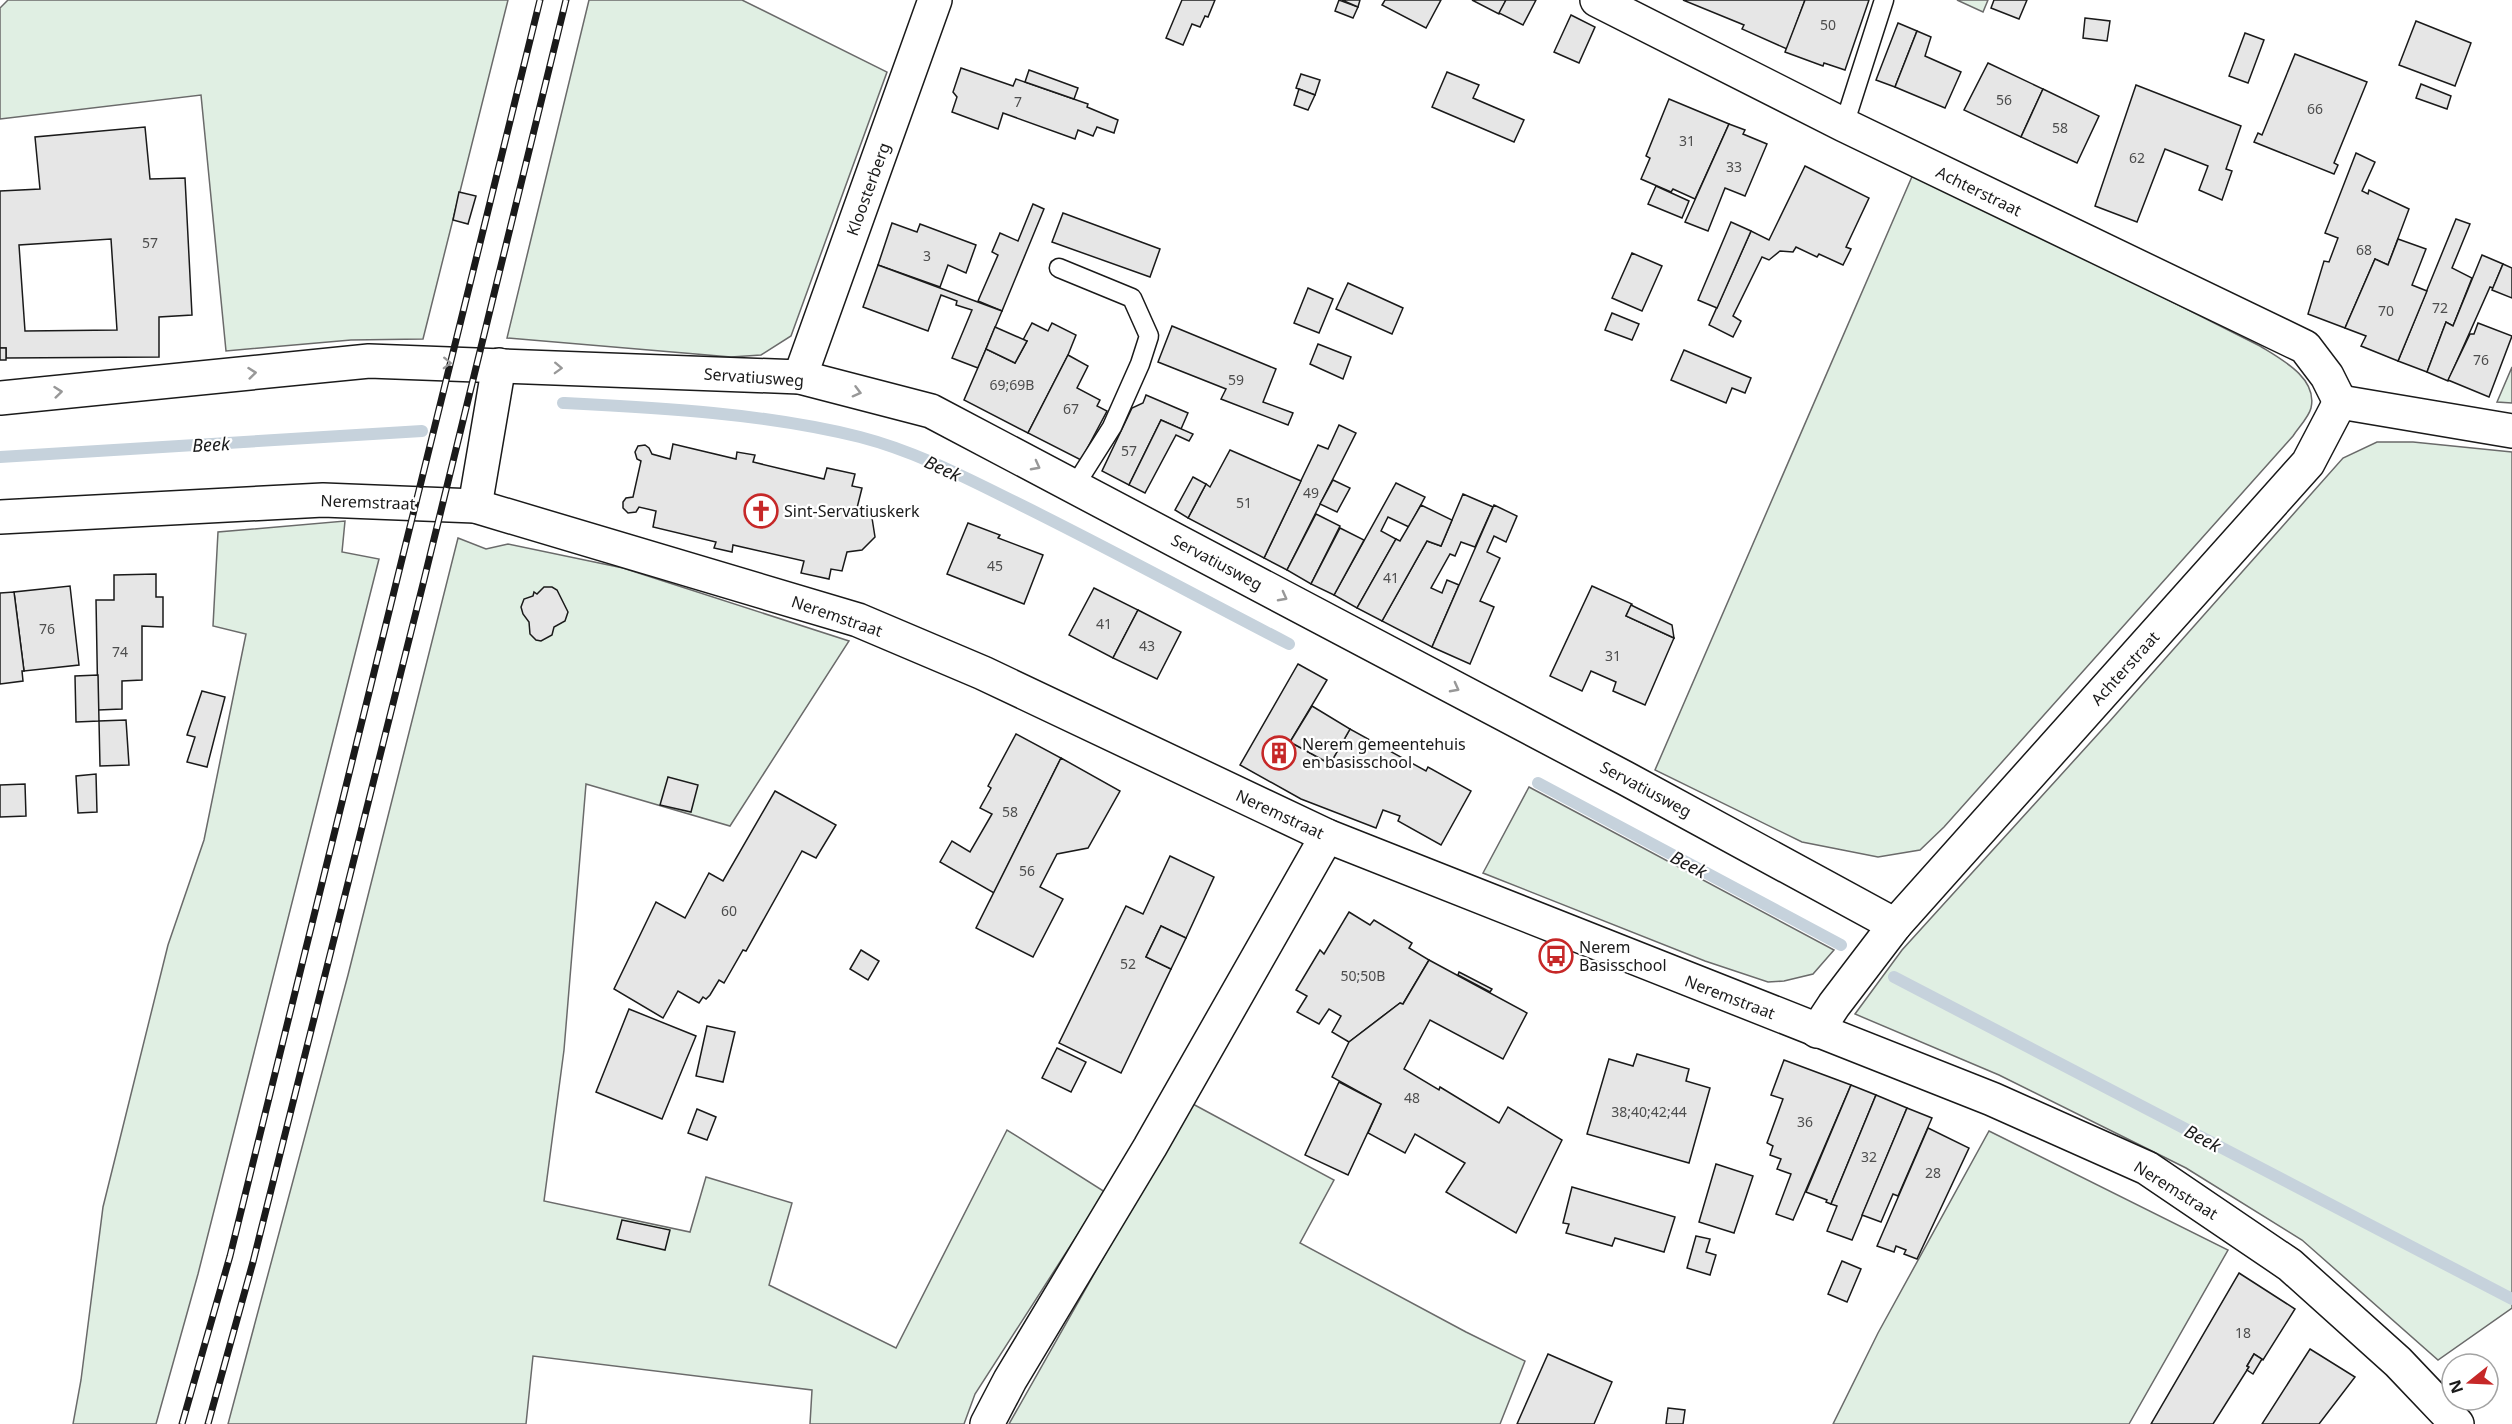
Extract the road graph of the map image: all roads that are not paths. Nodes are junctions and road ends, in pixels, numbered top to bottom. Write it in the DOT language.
graph roads {
  1 [pos="936,0"];
  2 [pos="1597,0"];
  3 [pos="1884,0"];
  4 [pos="1844,125"];
  5 [pos="1059,268"];
  6 [pos="499,365"];
  7 [pos="800,377"];
  8 [pos="0,398"];
  9 [pos="2340,402"];
  10 [pos="2512,430"];
  11 [pos="1074,487"];
  12 [pos="475,506"];
  13 [pos="0,517"];
  14 [pos="1327,836"];
  15 [pos="1895,925"];
  16 [pos="1817,1031"];
  17 [pos="987,1424"];
  18 [pos="2457,1424"];
  1 -- 7 [label="street, Kloosterberg"];
  2 -- 4 [label="street, Achterstraat"];
  3 -- 4 [label="lane"];
  4 -- 9 [label="street, Achterstraat"];
  5 -- 11 [label="lane"];
  6 -- 7 [label="street, Servatiusweg, one-way"];
  8 -- 6 [label="street, one-way"];
  6 -- 12 [label="street"];
  7 -- 11 [label="street, Servatiusweg, one-way"];
  9 -- 10 [label="street"];
  9 -- 15 [label="street, Achterstraat"];
  11 -- 15 [label="street, Servatiusweg, one-way"];
  12 -- 13 [label="street, Neremstraat"];
  12 -- 14 [label="street, Neremstraat"];
  14 -- 16 [label="street, Neremstraat"];
  14 -- 17 [label="street"];
  15 -- 16 [label="street"];
  16 -- 18 [label="street, Neremstraat"];
}
